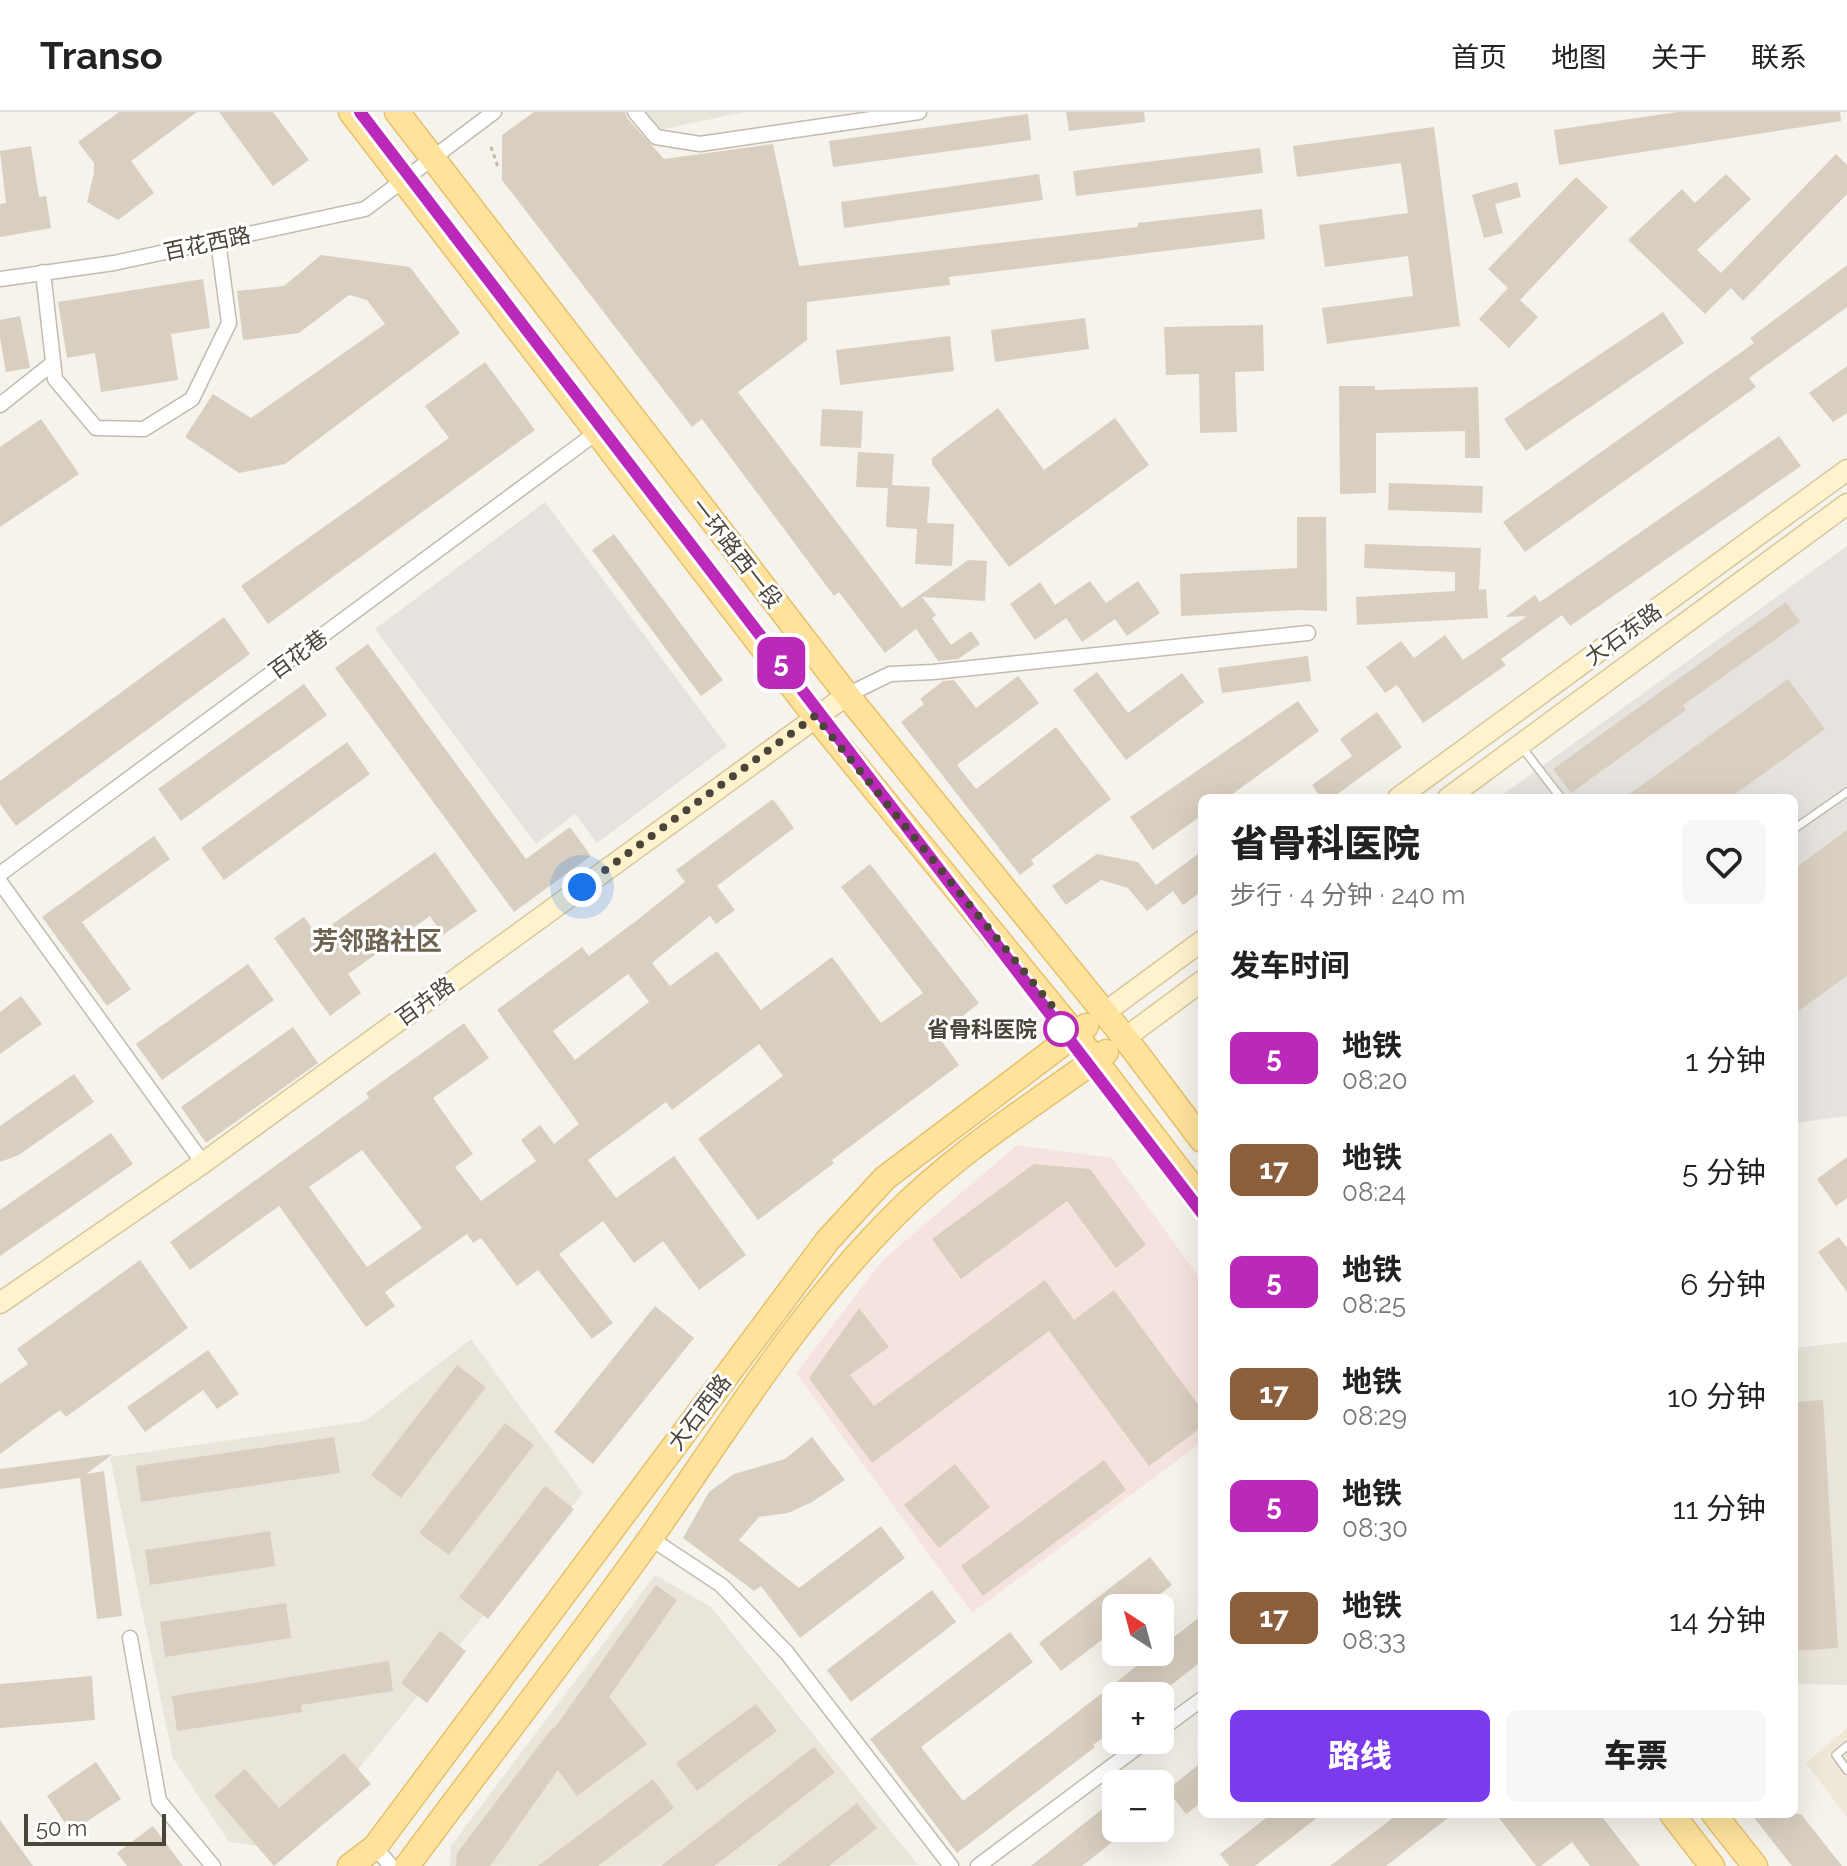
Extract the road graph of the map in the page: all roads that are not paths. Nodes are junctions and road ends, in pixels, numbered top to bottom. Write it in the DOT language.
graph roads {
  1 [pos="351,112"];
  2 [pos="397,112"];
  3 [pos="494,112"];
  4 [pos="635,112"];
  5 [pos="919,112"];
  6 [pos="433,160"];
  7 [pos="404,182"];
  8 [pos="218,241"];
  9 [pos="43,272"];
  10 [pos="0,279"];
  11 [pos="53,363"];
  12 [pos="0,405"];
  13 [pos="596,433"];
  14 [pos="1847,470"];
  15 [pos="1847,504"];
  16 [pos="1308,633"];
  17 [pos="847,695"];
  18 [pos="815,716"];
  19 [pos="1521,744"];
  20 [pos="1847,792"];
  21 [pos="1403,794"];
  22 [pos="1453,794"];
  23 [pos="1558,794"];
  24 [pos="1798,826"];
  25 [pos="0,874"];
  26 [pos="0,882"];
  27 [pos="1198,944"];
  28 [pos="1198,984"];
  29 [pos="1104,1013"];
  30 [pos="1075,1034"];
  31 [pos="1125,1038"];
  32 [pos="1095,1060"];
  33 [pos="1198,1135"];
  34 [pos="203,1163"];
  35 [pos="1198,1195"];
  36 [pos="0,1303"];
  37 [pos="650,1538"];
  38 [pos="130,1638"];
  39 [pos="1198,1702"];
  40 [pos="1174,1720"];
  41 [pos="1847,1746"];
  42 [pos="1128,1754"];
  43 [pos="1847,1770"];
  44 [pos="1675,1818"];
  45 [pos="1717,1818"];
  46 [pos="375,1847"];
  47 [pos="213,1866"];
  48 [pos="350,1866"];
  49 [pos="391,1866"];
  50 [pos="407,1866"];
  51 [pos="951,1866"];
  52 [pos="978,1866"];
  53 [pos="1712,1866"];
  54 [pos="1755,1866"];
  1 -- 7 [label="main road, 一环路西一段"];
  2 -- 6 [label="main road, 一环路西一段"];
  3 -- 6 [label="street, 百花西路"];
  4 -- 5 [label="street"];
  6 -- 7 [label="street, 百花西路"];
  6 -- 17 [label="main road, 一环路西一段"];
  7 -- 8 [label="street, 百花西路"];
  7 -- 13 [label="main road, 一环路西一段"];
  8 -- 9 [label="street, 百花西路"];
  8 -- 11 [label="street"];
  9 -- 10 [label="street, 百花西路"];
  9 -- 11 [label="street"];
  11 -- 12 [label="street"];
  13 -- 18 [label="main road, 一环路西一段"];
  13 -- 25 [label="street, 百花巷"];
  14 -- 21 [label="main road, 大石东路"];
  15 -- 19 [label="main road, 大石东路"];
  16 -- 17 [label="street"];
  17 -- 18 [label="main road, 百卉路"];
  17 -- 29 [label="main road, 一环路西一段"];
  18 -- 30 [label="main road, 一环路西一段"];
  18 -- 34 [label="main road, 百卉路"];
  19 -- 22 [label="main road, 大石东路"];
  19 -- 23 [label="lane"];
  20 -- 24 [label="lane"];
  26 -- 34 [label="street"];
  27 -- 29 [label="main road"];
  28 -- 31 [label="main road"];
  29 -- 30 [label="main road, 大石西路"];
  29 -- 31 [label="main road, 一环路西一段"];
  30 -- 32 [label="main road, 一环路西一段"];
  30 -- 46 [label="main road, 大石西路"];
  31 -- 32 [label="main road, 大石西路"];
  31 -- 33 [label="main road, 一环路西一段"];
  32 -- 35 [label="main road, 一环路西一段"];
  32 -- 37 [label="main road, 大石西路"];
  34 -- 36 [label="main road, 百卉路"];
  37 -- 50 [label="main road, 大石西路"];
  37 -- 51 [label="street"];
  38 -- 47 [label="street"];
  39 -- 40 [label="street"];
  41 -- 43 [label="lane"];
  42 -- 52 [label="street"];
  44 -- 53 [label="main road"];
  45 -- 54 [label="main road"];
  46 -- 48 [label="main road, 大石西路"];
  46 -- 49 [label="street"];
}
